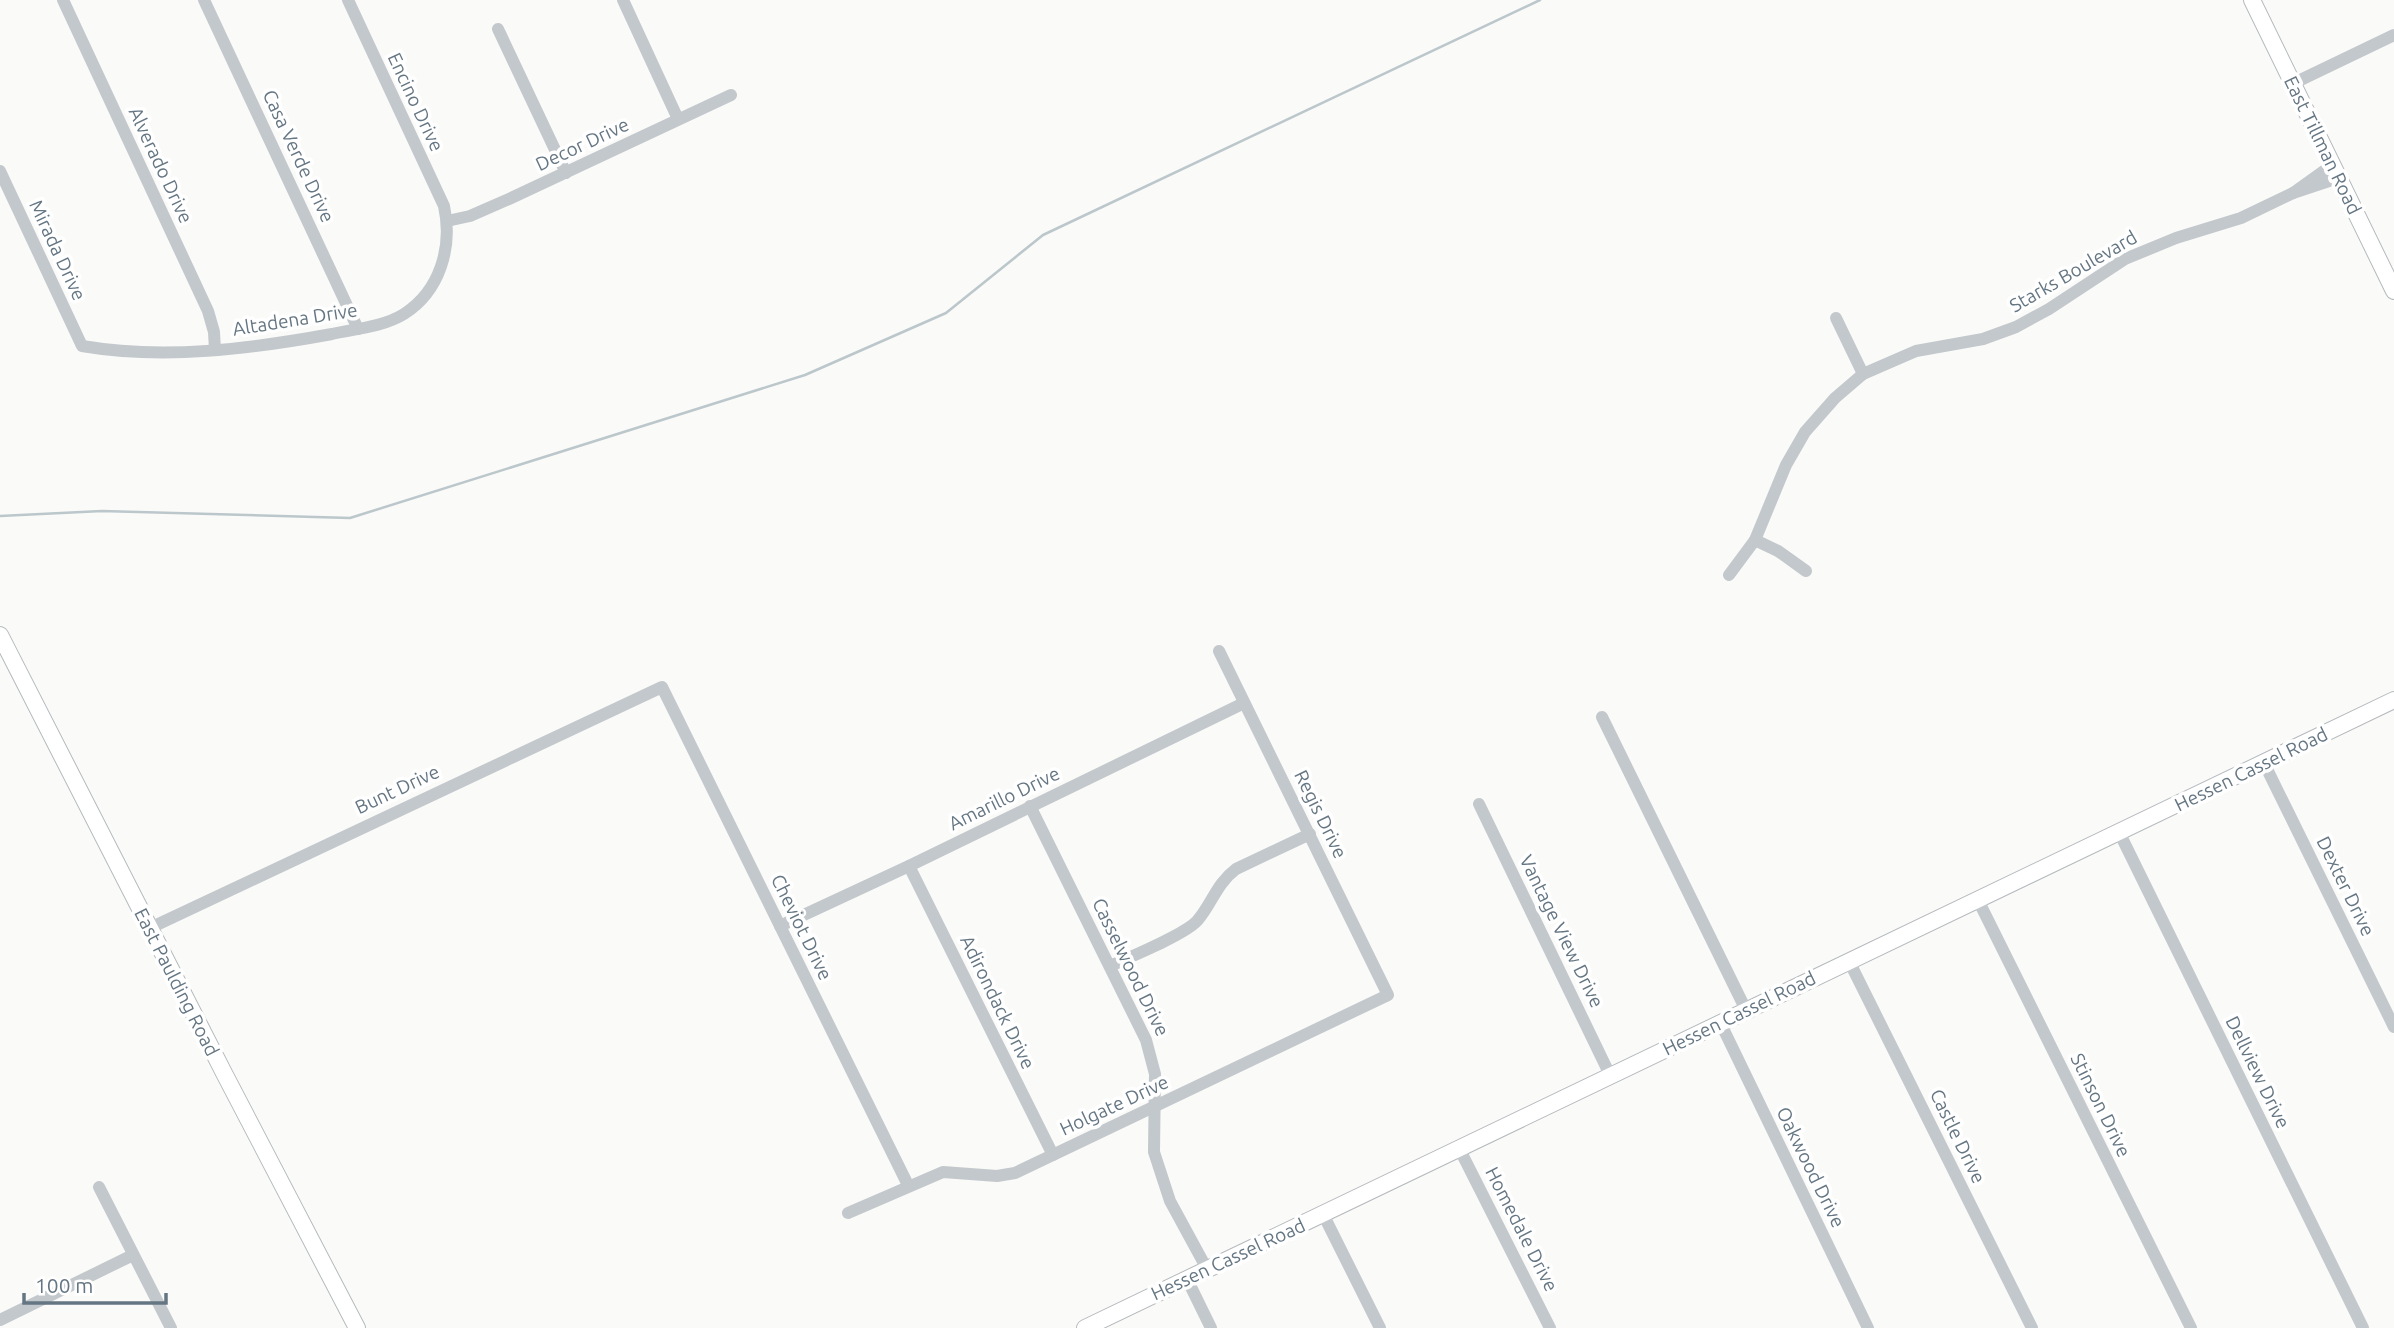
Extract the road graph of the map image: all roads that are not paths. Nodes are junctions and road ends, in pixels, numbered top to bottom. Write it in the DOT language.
graph roads {
  1 [pos="63,0"];
  2 [pos="204,0"];
  3 [pos="348,0"];
  4 [pos="623,0"];
  5 [pos="2252,0"];
  6 [pos="498,29"];
  7 [pos="2394,35"];
  8 [pos="2292,84"];
  9 [pos="731,95"];
  10 [pos="678,119"];
  11 [pos="0,171"];
  12 [pos="2335,172"];
  13 [pos="566,173"];
  14 [pos="447,221"];
  15 [pos="2394,290"];
  16 [pos="1836,318"];
  17 [pos="358,329"];
  18 [pos="82,346"];
  19 [pos="215,350"];
  20 [pos="1863,374"];
  21 [pos="1755,540"];
  22 [pos="1806,571"];
  23 [pos="1729,575"];
  24 [pos="0,635"];
  25 [pos="1219,651"];
  26 [pos="662,687"];
  27 [pos="2394,700"];
  28 [pos="1244,703"];
  29 [pos="1602,717"];
  30 [pos="2264,763"];
  31 [pos="1479,804"];
  32 [pos="1030,806"];
  33 [pos="2119,832"];
  34 [pos="1310,834"];
  35 [pos="909,866"];
  36 [pos="1978,900"];
  37 [pos="780,926"];
  38 [pos="150,928"];
  39 [pos="1849,961"];
  40 [pos="1110,966"];
  41 [pos="1388,995"];
  42 [pos="1746,1010"];
  43 [pos="1720,1022"];
  44 [pos="2394,1027"];
  45 [pos="1610,1075"];
  46 [pos="1156,1107"];
  47 [pos="1459,1148"];
  48 [pos="1053,1155"];
  49 [pos="908,1185"];
  50 [pos="99,1187"];
  51 [pos="848,1213"];
  52 [pos="1323,1214"];
  53 [pos="133,1255"];
  54 [pos="1207,1269"];
  55 [pos="1187,1279"];
  56 [pos="3,1320"];
  57 [pos="171,1328"];
  58 [pos="357,1328"];
  59 [pos="1085,1328"];
  60 [pos="1212,1328"];
  61 [pos="1380,1328"];
  62 [pos="1550,1328"];
  63 [pos="1868,1328"];
  64 [pos="2032,1328"];
  65 [pos="2191,1328"];
  66 [pos="2363,1328"];
  1 -- 19 [label="street, Alverado Drive"];
  2 -- 17 [label="street, Casa Verde Drive"];
  3 -- 14 [label="street, Encino Drive"];
  4 -- 10 [label="street"];
  5 -- 8 [label="main road, East Tillman Road"];
  6 -- 13 [label="street"];
  7 -- 8 [label="street"];
  8 -- 12 [label="main road, East Tillman Road"];
  9 -- 10 [label="street, Decor Drive"];
  10 -- 13 [label="street, Decor Drive"];
  11 -- 18 [label="street, Mirada Drive"];
  12 -- 15 [label="main road, East Tillman Road"];
  12 -- 20 [label="street, Starks Boulevard"];
  13 -- 14 [label="street, Decor Drive"];
  14 -- 17 [label="street, Altadena Drive"];
  16 -- 20 [label="street"];
  17 -- 19 [label="street, Altadena Drive"];
  18 -- 19 [label="street, Altadena Drive"];
  20 -- 21 [label="street, Starks Boulevard"];
  21 -- 22 [label="street"];
  21 -- 23 [label="street, Starks Boulevard"];
  24 -- 38 [label="main road, East Paulding Road"];
  25 -- 28 [label="street, Regis Drive"];
  26 -- 37 [label="street, Cheviot Drive"];
  26 -- 38 [label="street, Bunt Drive"];
  27 -- 30 [label="main road, Hessen Cassel Road"];
  28 -- 32 [label="street, Amarillo Drive"];
  28 -- 34 [label="street, Regis Drive"];
  29 -- 42 [label="street"];
  30 -- 33 [label="main road, Hessen Cassel Road"];
  30 -- 44 [label="street, Dexter Drive"];
  31 -- 45 [label="street, Vantage View Drive"];
  32 -- 35 [label="street, Amarillo Drive"];
  32 -- 40 [label="street, Casselwood Drive"];
  33 -- 36 [label="main road, Hessen Cassel Road"];
  33 -- 66 [label="street, Dellview Drive"];
  34 -- 40 [label="street"];
  34 -- 41 [label="street, Regis Drive"];
  35 -- 37 [label="street, Amarillo Drive"];
  35 -- 48 [label="street, Adirondack Drive"];
  36 -- 39 [label="main road, Hessen Cassel Road"];
  36 -- 65 [label="street, Stinson Drive"];
  37 -- 49 [label="street, Cheviot Drive"];
  38 -- 58 [label="main road, East Paulding Road"];
  39 -- 42 [label="main road, Hessen Cassel Road"];
  39 -- 64 [label="street, Castle Drive"];
  40 -- 46 [label="street, Casselwood Drive"];
  41 -- 46 [label="street, Holgate Drive"];
  42 -- 43 [label="main road, Hessen Cassel Road"];
  43 -- 45 [label="main road, Hessen Cassel Road"];
  43 -- 63 [label="street, Oakwood Drive"];
  45 -- 47 [label="main road, Hessen Cassel Road"];
  46 -- 48 [label="street, Holgate Drive"];
  46 -- 54 [label="street, Casselwood Drive"];
  47 -- 52 [label="main road, Hessen Cassel Road"];
  47 -- 62 [label="street, Homedale Drive"];
  48 -- 49 [label="street, Holgate Drive"];
  49 -- 51 [label="street, Holgate Drive"];
  50 -- 53 [label="street"];
  52 -- 54 [label="main road, Hessen Cassel Road"];
  52 -- 61 [label="street"];
  53 -- 56 [label="street"];
  53 -- 57 [label="street"];
  54 -- 55 [label="main road, Hessen Cassel Road"];
  55 -- 59 [label="main road, Hessen Cassel Road"];
  55 -- 60 [label="street"];
}
